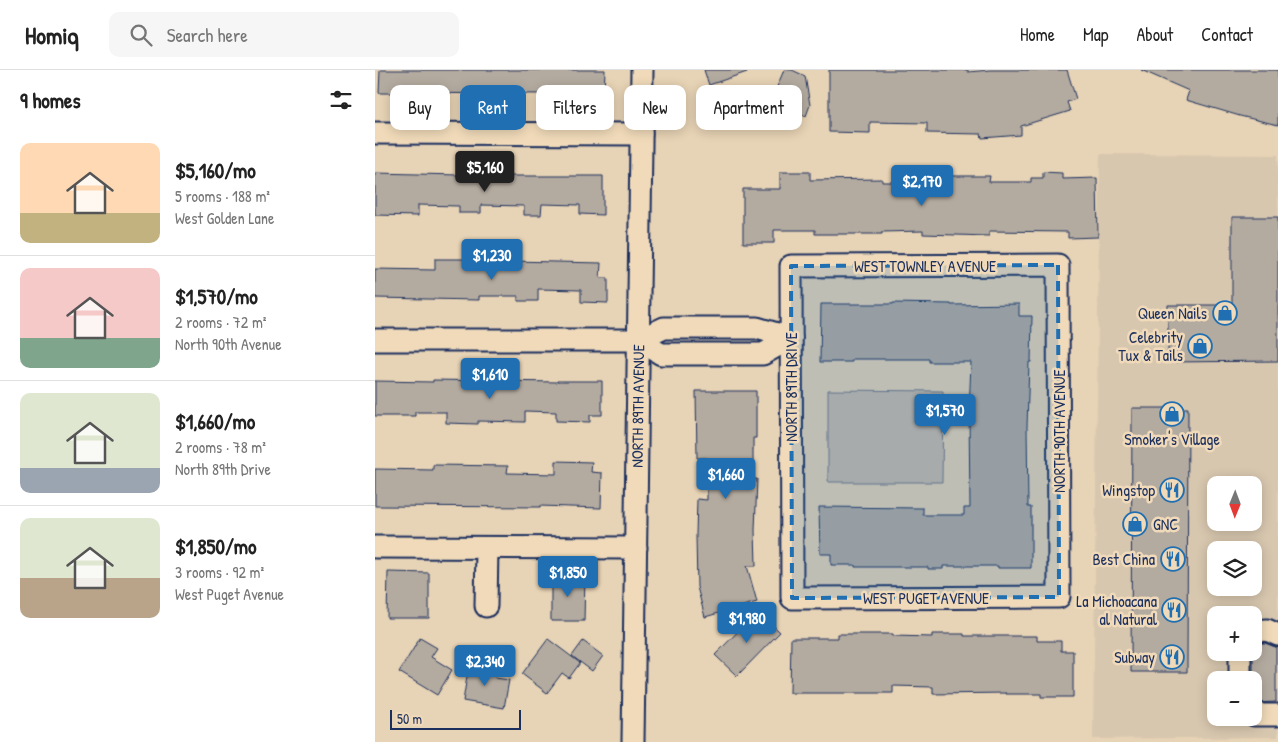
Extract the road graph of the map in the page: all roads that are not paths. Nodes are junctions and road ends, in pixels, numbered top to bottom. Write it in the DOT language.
graph roads {
  1 [pos="642,70"];
  2 [pos="375,133"];
  3 [pos="641,134"];
  4 [pos="1059,265"];
  5 [pos="791,266"];
  6 [pos="707,328"];
  7 [pos="791,338"];
  8 [pos="375,340"];
  9 [pos="639,340"];
  10 [pos="707,354"];
  11 [pos="375,547"];
  12 [pos="487,548"];
  13 [pos="636,548"];
  14 [pos="1059,597"];
  15 [pos="792,598"];
  16 [pos="486,606"];
  17 [pos="1262,630"];
  18 [pos="1278,635"];
  19 [pos="1262,715"];
  20 [pos="1278,715"];
  21 [pos="633,742"];
  1 -- 3 [label="street, NORTH 89TH AVENUE"];
  2 -- 3 [label="street"];
  3 -- 9 [label="street, NORTH 89TH AVENUE"];
  4 -- 5 [label="street, WEST TOWNLEY AVENUE"];
  4 -- 14 [label="street, NORTH 90TH AVENUE"];
  5 -- 7 [label="street, NORTH 89TH DRIVE"];
  6 -- 7 [label="street"];
  6 -- 9 [label="street"];
  6 -- 10 [label="street"];
  7 -- 10 [label="street"];
  7 -- 15 [label="street, NORTH 89TH DRIVE"];
  8 -- 9 [label="street"];
  9 -- 10 [label="street"];
  9 -- 13 [label="street, NORTH 89TH AVENUE"];
  11 -- 12 [label="street"];
  12 -- 13 [label="street"];
  12 -- 16 [label="street"];
  13 -- 21 [label="street, NORTH 89TH AVENUE"];
  14 -- 15 [label="street, WEST PUGET AVENUE"];
  17 -- 18 [label="street"];
  19 -- 20 [label="street"];
}
